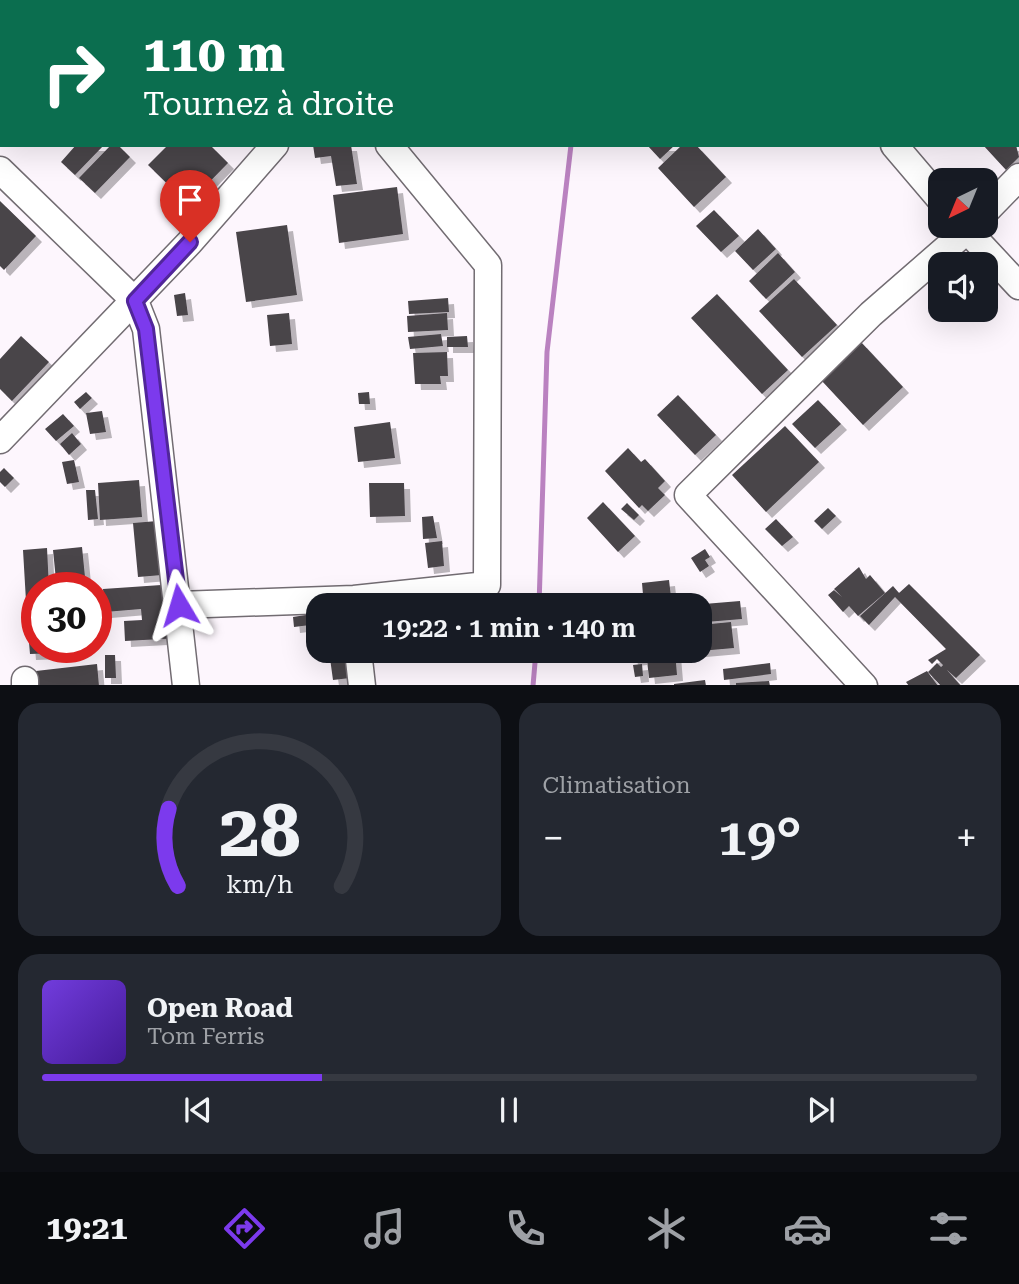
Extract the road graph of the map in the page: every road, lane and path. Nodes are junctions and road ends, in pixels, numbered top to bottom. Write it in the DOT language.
graph roads {
  1 [pos="273,147"];
  2 [pos="391,147"];
  3 [pos="896,147"];
  4 [pos="0,170"];
  5 [pos="1019,177"];
  6 [pos="928,185"];
  7 [pos="998,198"];
  8 [pos="956,238"];
  9 [pos="983,238"];
  10 [pos="1019,286"];
  11 [pos="135,301"];
  12 [pos="0,440"];
  13 [pos="424,593"];
  14 [pos="306,603"];
  15 [pos="179,605"];
  16 [pos="360,663"];
  17 [pos="186,685"];
  18 [pos="362,685"];
  19 [pos="864,685"];
  1 -- 11 [label="street"];
  2 -- 13 [label="street"];
  3 -- 6 [label="street"];
  4 -- 11 [label="street"];
  5 -- 7 [label="street"];
  8 -- 19 [label="street"];
  9 -- 10 [label="street"];
  11 -- 12 [label="street"];
  11 -- 15 [label="street"];
  14 -- 15 [label="street"];
  15 -- 17 [label="street"];
  16 -- 18 [label="street"];
}
